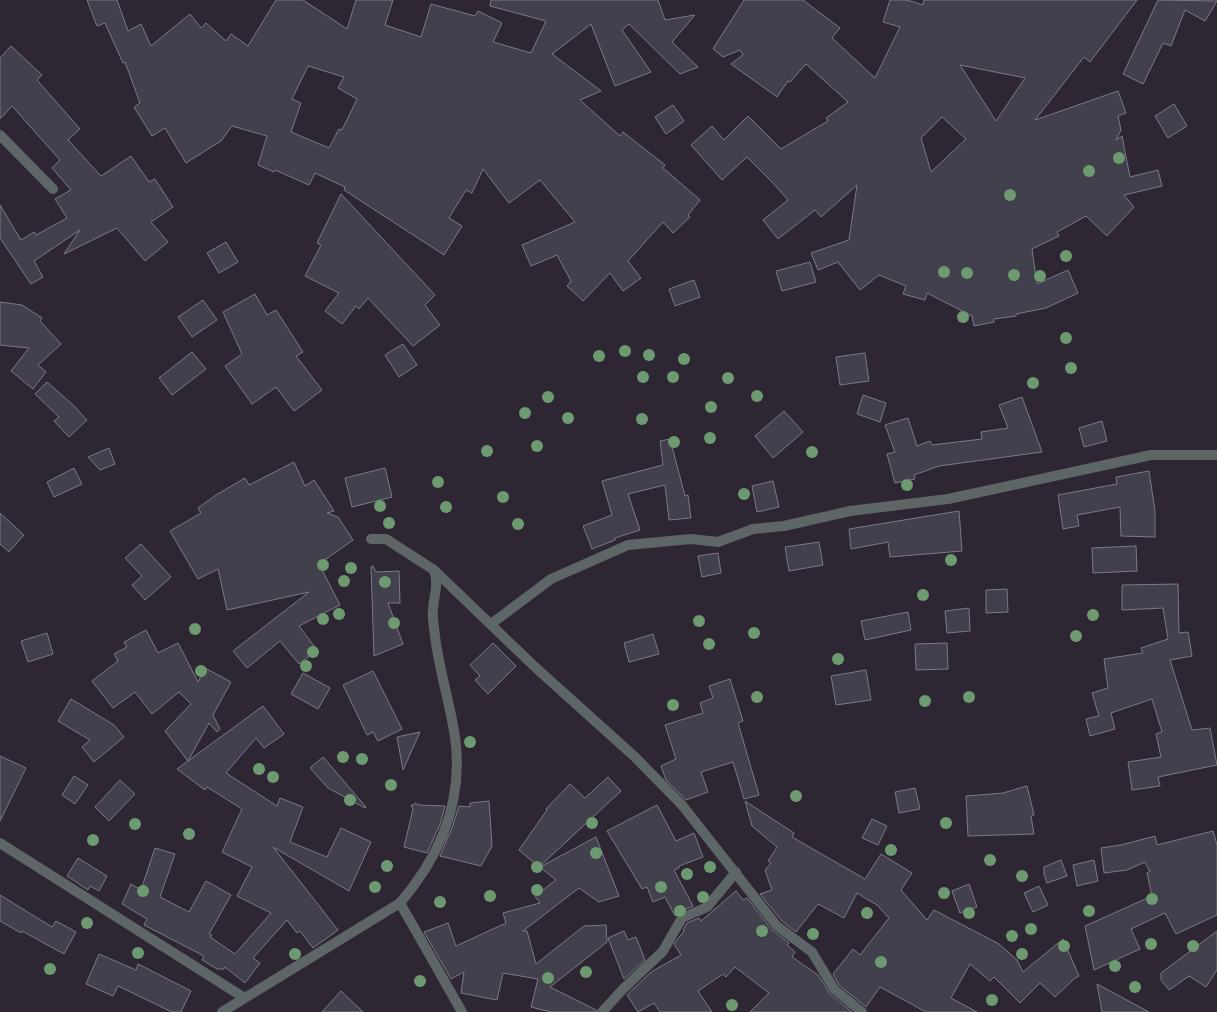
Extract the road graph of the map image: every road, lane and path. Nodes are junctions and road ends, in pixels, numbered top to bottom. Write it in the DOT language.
graph roads {
  1 [pos="0,135"];
  2 [pos="53,189"];
  3 [pos="1217,455"];
  4 [pos="371,539"];
  5 [pos="434,570"];
  6 [pos="491,624"];
  7 [pos="0,843"];
  8 [pos="736,872"];
  9 [pos="400,903"];
  10 [pos="243,998"];
  11 [pos="222,1012"];
  12 [pos="462,1012"];
  13 [pos="602,1012"];
  14 [pos="862,1012"];
  1 -- 2 [label="street"];
  3 -- 6 [label="street"];
  4 -- 5 [label="street"];
  5 -- 6 [label="street"];
  5 -- 9 [label="street"];
  6 -- 8 [label="street"];
  7 -- 10 [label="street"];
  8 -- 13 [label="street"];
  8 -- 14 [label="street"];
  9 -- 10 [label="street"];
  9 -- 12 [label="street"];
  10 -- 11 [label="street"];
}
